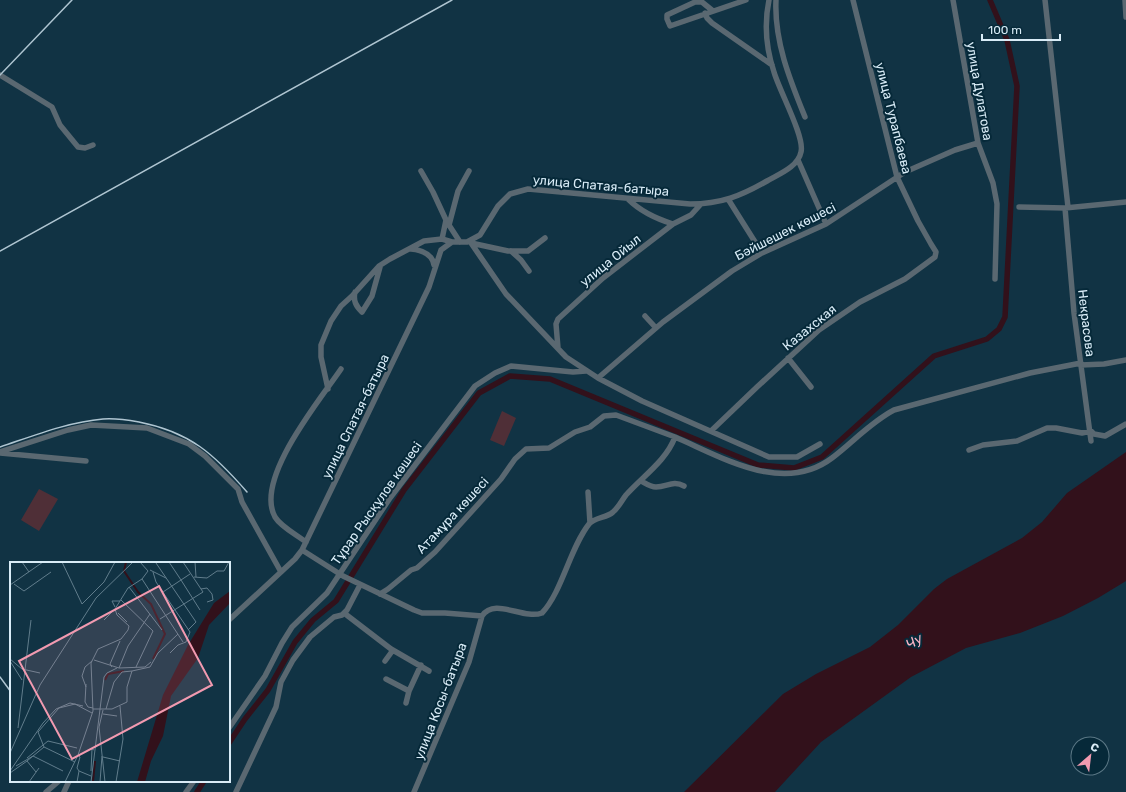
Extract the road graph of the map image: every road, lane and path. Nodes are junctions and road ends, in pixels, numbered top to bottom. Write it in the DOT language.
graph roads {
  1 [pos="746,0"];
  2 [pos="769,0"];
  3 [pos="776,0"];
  4 [pos="852,0"];
  5 [pos="953,0"];
  6 [pos="1045,0"];
  7 [pos="1125,0"];
  8 [pos="713,11"];
  9 [pos="767,11"];
  10 [pos="705,13"];
  11 [pos="776,16"];
  12 [pos="1126,17"];
  13 [pos="772,65"];
  14 [pos="0,75"];
  15 [pos="805,117"];
  16 [pos="978,143"];
  17 [pos="93,145"];
  18 [pos="798,160"];
  19 [pos="421,171"];
  20 [pos="469,171"];
  21 [pos="897,178"];
  22 [pos="628,199"];
  23 [pos="728,199"];
  24 [pos="1126,202"];
  25 [pos="701,204"];
  26 [pos="1019,207"];
  27 [pos="1067,208"];
  28 [pos="447,223"];
  29 [pos="673,224"];
  30 [pos="826,224"];
  31 [pos="545,238"];
  32 [pos="442,239"];
  33 [pos="452,242"];
  34 [pos="460,242"];
  35 [pos="469,242"];
  36 [pos="410,249"];
  37 [pos="510,251"];
  38 [pos="762,253"];
  39 [pos="935,258"];
  40 [pos="381,264"];
  41 [pos="435,266"];
  42 [pos="529,271"];
  43 [pos="995,279"];
  44 [pos="355,292"];
  45 [pos="645,316"];
  46 [pos="656,328"];
  47 [pos="558,348"];
  48 [pos="788,358"];
  49 [pos="1126,360"];
  50 [pos="1081,364"];
  51 [pos="341,369"];
  52 [pos="586,371"];
  53 [pos="598,378"];
  54 [pos="811,387"];
  55 [pos="328,389"];
  56 [pos="1126,424"];
  57 [pos="711,431"];
  58 [pos="1091,431"];
  59 [pos="675,437"];
  60 [pos="1091,441"];
  61 [pos="820,444"];
  62 [pos="969,450"];
  63 [pos="0,452"];
  64 [pos="86,461"];
  65 [pos="641,480"];
  66 [pos="684,486"];
  67 [pos="588,492"];
  68 [pos="590,523"];
  69 [pos="306,542"];
  70 [pos="302,550"];
  71 [pos="281,572"];
  72 [pos="342,575"];
  73 [pos="358,584"];
  74 [pos="380,594"];
  75 [pos="344,613"];
  76 [pos="482,616"];
  77 [pos="230,619"];
  78 [pos="393,650"];
  79 [pos="385,660"];
  80 [pos="421,665"];
  81 [pos="429,671"];
  82 [pos="386,679"];
  83 [pos="409,691"];
  84 [pos="406,703"];
  85 [pos="230,727"];
  86 [pos="69,782"];
  87 [pos="193,782"];
  88 [pos="53,790"];
  89 [pos="46,792"];
  90 [pos="64,792"];
  91 [pos="186,792"];
  92 [pos="236,792"];
  93 [pos="414,792"];
  1 -- 8 [label="street"];
  2 -- 9 [label="street"];
  3 -- 11 [label="street"];
  4 -- 21 [label="street, улица Турапбаева"];
  5 -- 16 [label="street, улица Дулатова"];
  6 -- 27 [label="street, Некрасова"];
  7 -- 12 [label="street"];
  8 -- 10 [label="street"];
  8 -- 10 [label="street"];
  9 -- 11 [label="street"];
  9 -- 13 [label="street"];
  10 -- 13 [label="street"];
  11 -- 15 [label="street"];
  13 -- 18 [label="street"];
  14 -- 17 [label="street"];
  16 -- 21 [label="street, Бәйшешек көшесі"];
  16 -- 43 [label="street, улица Дулатова"];
  18 -- 23 [label="street, улица Спатая-батыра"];
  18 -- 30 [label="street"];
  19 -- 28 [label="street"];
  20 -- 28 [label="street"];
  21 -- 30 [label="street, Бәйшешек көшесі"];
  21 -- 39 [label="street, улица Турапбаева"];
  22 -- 25 [label="street, улица Спатая-батыра"];
  22 -- 29 [label="street"];
  22 -- 35 [label="street, улица Спатая-батыра"];
  23 -- 25 [label="street, улица Спатая-батыра"];
  23 -- 38 [label="street"];
  24 -- 27 [label="street"];
  25 -- 29 [label="street, улица Ойыл"];
  26 -- 27 [label="street"];
  27 -- 50 [label="street, Некрасова"];
  28 -- 32 [label="street"];
  28 -- 34 [label="street"];
  29 -- 47 [label="street, улица Ойыл"];
  30 -- 38 [label="street, Бәйшешек көшесі"];
  31 -- 37 [label="street"];
  32 -- 33 [label="street"];
  32 -- 36 [label="street"];
  33 -- 34 [label="street"];
  33 -- 41 [label="street, улица Спатая-батыра"];
  34 -- 35 [label="street"];
  35 -- 37 [label="street"];
  35 -- 47 [label="street"];
  36 -- 40 [label="street"];
  36 -- 41 [label="street"];
  37 -- 42 [label="street"];
  38 -- 46 [label="street, Бәйшешек көшесі"];
  39 -- 48 [label="street, Казахская"];
  40 -- 44 [label="street"];
  40 -- 44 [label="street"];
  41 -- 69 [label="street, улица Спатая-батыра"];
  44 -- 55 [label="street"];
  45 -- 46 [label="street"];
  46 -- 53 [label="street, Бәйшешек көшесі"];
  47 -- 52 [label="street"];
  48 -- 54 [label="street"];
  48 -- 57 [label="street, Казахская"];
  49 -- 50 [label="street"];
  50 -- 58 [label="street, Некрасова"];
  50 -- 59 [label="street"];
  51 -- 55 [label="street"];
  52 -- 53 [label="street"];
  52 -- 72 [label="street, Тұрар Рысқұлов көшесі"];
  53 -- 57 [label="street"];
  55 -- 69 [label="street"];
  56 -- 58 [label="street"];
  57 -- 61 [label="street"];
  58 -- 60 [label="street, Некрасова"];
  58 -- 62 [label="street"];
  59 -- 65 [label="street"];
  59 -- 74 [label="street, Атамұра көшесі"];
  63 -- 64 [label="street"];
  63 -- 71 [label="street"];
  65 -- 66 [label="street"];
  65 -- 68 [label="street"];
  67 -- 68 [label="street"];
  68 -- 76 [label="street"];
  69 -- 70 [label="street, улица Спатая-батыра"];
  70 -- 71 [label="street, улица Спатая-батыра"];
  70 -- 72 [label="street"];
  71 -- 77 [label="street, улица Спатая-батыра"];
  72 -- 73 [label="street"];
  72 -- 85 [label="street, Тұрар Рысқұлов көшесі"];
  73 -- 74 [label="street"];
  73 -- 75 [label="street"];
  74 -- 76 [label="street"];
  75 -- 78 [label="street"];
  75 -- 92 [label="street"];
  76 -- 93 [label="street, улица Косы-батыра"];
  78 -- 79 [label="street"];
  78 -- 80 [label="street"];
  80 -- 81 [label="street"];
  80 -- 83 [label="street"];
  82 -- 83 [label="street"];
  83 -- 84 [label="street"];
  86 -- 90 [label="street"];
  87 -- 91 [label="street"];
  88 -- 89 [label="street"];
}
